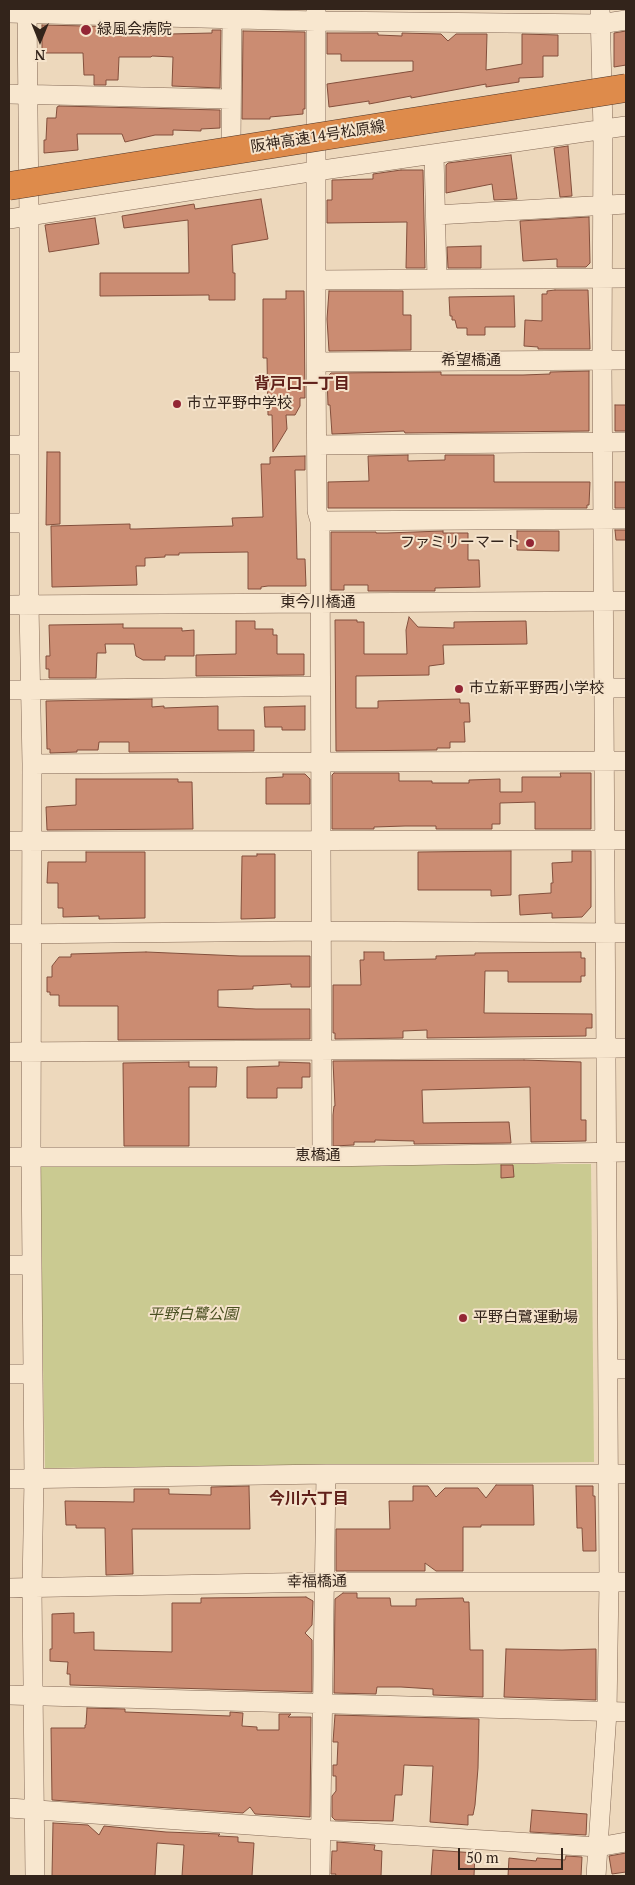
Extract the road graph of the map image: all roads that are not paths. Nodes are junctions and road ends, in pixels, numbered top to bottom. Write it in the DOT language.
graph roads {
  1 [pos="21,12"];
  2 [pos="316,15"];
  3 [pos="600,16"];
  4 [pos="232,19"];
  5 [pos="626,20"];
  6 [pos="626,83"];
  7 [pos="614,87"];
  8 [pos="9,94"];
  9 [pos="28,95"];
  10 [pos="231,99"];
  11 [pos="626,107"];
  12 [pos="626,126"];
  13 [pos="603,130"];
  14 [pos="317,132"];
  15 [pos="232,145"];
  16 [pos="434,154"];
  17 [pos="316,176"];
  18 [pos="9,177"];
  19 [pos="19,180"];
  20 [pos="626,204"];
  21 [pos="602,205"];
  22 [pos="19,209"];
  23 [pos="436,214"];
  24 [pos="9,219"];
  25 [pos="602,278"];
  26 [pos="626,278"];
  27 [pos="437,279"];
  28 [pos="316,280"];
  29 [pos="602,360"];
  30 [pos="626,360"];
  31 [pos="9,362"];
  32 [pos="29,362"];
  33 [pos="316,362"];
  34 [pos="602,442"];
  35 [pos="626,442"];
  36 [pos="9,445"];
  37 [pos="29,445"];
  38 [pos="317,445"];
  39 [pos="603,519"];
  40 [pos="626,519"];
  41 [pos="320,521"];
  42 [pos="9,524"];
  43 [pos="29,524"];
  44 [pos="603,601"];
  45 [pos="626,601"];
  46 [pos="320,604"];
  47 [pos="9,605"];
  48 [pos="30,605"];
  49 [pos="320,686"];
  50 [pos="604,688"];
  51 [pos="626,688"];
  52 [pos="9,690"];
  53 [pos="31,690"];
  54 [pos="626,761"];
  55 [pos="319,762"];
  56 [pos="604,762"];
  57 [pos="32,764"];
  58 [pos="605,840"];
  59 [pos="626,840"];
  60 [pos="9,841"];
  61 [pos="32,841"];
  62 [pos="320,841"];
  63 [pos="322,931"];
  64 [pos="32,933"];
  65 [pos="606,933"];
  66 [pos="626,933"];
  67 [pos="9,934"];
  68 [pos="606,1048"];
  69 [pos="626,1048"];
  70 [pos="322,1050"];
  71 [pos="9,1052"];
  72 [pos="31,1052"];
  73 [pos="606,1151"];
  74 [pos="626,1152"];
  75 [pos="322,1156"];
  76 [pos="9,1157"];
  77 [pos="31,1157"];
  78 [pos="9,1265"];
  79 [pos="32,1265"];
  80 [pos="617,1369"];
  81 [pos="9,1374"];
  82 [pos="33,1374"];
  83 [pos="326,1474"];
  84 [pos="607,1474"];
  85 [pos="626,1474"];
  86 [pos="9,1479"];
  87 [pos="34,1479"];
  88 [pos="325,1582"];
  89 [pos="617,1582"];
  90 [pos="9,1588"];
  91 [pos="32,1588"];
  92 [pos="9,1696"];
  93 [pos="34,1696"];
  94 [pos="323,1703"];
  95 [pos="607,1712"];
  96 [pos="626,1712"];
  97 [pos="9,1808"];
  98 [pos="34,1810"];
  99 [pos="320,1830"];
  100 [pos="626,1842"];
  101 [pos="598,1847"];
  102 [pos="35,1876"];
  103 [pos="320,1876"];
  104 [pos="596,1876"];
  1 -- 4 [label="street"];
  1 -- 9 [label="street"];
  2 -- 3 [label="street"];
  2 -- 4 [label="street"];
  2 -- 14 [label="street"];
  3 -- 5 [label="street"];
  3 -- 7 [label="street"];
  4 -- 10 [label="street"];
  6 -- 7 [label="street"];
  7 -- 13 [label="street"];
  7 -- 14 [label="street"];
  7 -- 19 [label="highway, 阪神高速14号松原線, bridge"];
  8 -- 9 [label="street"];
  9 -- 10 [label="street"];
  9 -- 19 [label="street"];
  10 -- 15 [label="street"];
  11 -- 22 [label="highway, 阪神高速14号松原線"];
  12 -- 13 [label="street"];
  13 -- 16 [label="street"];
  13 -- 21 [label="street"];
  14 -- 15 [label="street"];
  14 -- 17 [label="street"];
  15 -- 19 [label="street"];
  16 -- 17 [label="street"];
  16 -- 23 [label="street"];
  17 -- 22 [label="street"];
  17 -- 28 [label="street"];
  18 -- 19 [label="street"];
  19 -- 22 [label="street"];
  20 -- 21 [label="street"];
  21 -- 23 [label="street"];
  21 -- 25 [label="street"];
  22 -- 24 [label="street"];
  22 -- 32 [label="street"];
  23 -- 27 [label="street"];
  25 -- 26 [label="street"];
  25 -- 27 [label="street"];
  25 -- 29 [label="street"];
  27 -- 28 [label="street"];
  28 -- 33 [label="street"];
  29 -- 30 [label="street, 希望橋通"];
  29 -- 33 [label="street, 希望橋通"];
  29 -- 34 [label="street"];
  31 -- 32 [label="street"];
  32 -- 37 [label="street"];
  33 -- 38 [label="street"];
  34 -- 35 [label="street"];
  34 -- 38 [label="street"];
  34 -- 39 [label="street"];
  36 -- 37 [label="street"];
  37 -- 43 [label="street"];
  38 -- 41 [label="street"];
  39 -- 40 [label="street"];
  39 -- 41 [label="street"];
  39 -- 44 [label="street"];
  41 -- 46 [label="street"];
  42 -- 43 [label="street"];
  43 -- 48 [label="street"];
  44 -- 45 [label="street, 東今川橋通"];
  44 -- 46 [label="street, 東今川橋通"];
  44 -- 50 [label="street"];
  46 -- 48 [label="street, 東今川橋通"];
  46 -- 49 [label="street"];
  47 -- 48 [label="street, 東今川橋通"];
  48 -- 53 [label="street"];
  49 -- 53 [label="street"];
  49 -- 55 [label="street"];
  50 -- 51 [label="street"];
  50 -- 56 [label="street"];
  52 -- 53 [label="street"];
  53 -- 57 [label="street"];
  54 -- 56 [label="street"];
  55 -- 56 [label="street"];
  55 -- 57 [label="street"];
  55 -- 62 [label="street"];
  56 -- 58 [label="street"];
  57 -- 61 [label="street"];
  58 -- 59 [label="street"];
  58 -- 62 [label="street"];
  58 -- 65 [label="street"];
  60 -- 61 [label="street"];
  61 -- 62 [label="street"];
  61 -- 64 [label="street"];
  62 -- 63 [label="street"];
  63 -- 64 [label="street"];
  63 -- 65 [label="street"];
  63 -- 70 [label="street"];
  64 -- 67 [label="street"];
  64 -- 72 [label="street"];
  65 -- 66 [label="street"];
  65 -- 68 [label="street"];
  68 -- 69 [label="street"];
  68 -- 70 [label="street"];
  68 -- 73 [label="street"];
  70 -- 72 [label="street"];
  70 -- 75 [label="street"];
  71 -- 72 [label="street"];
  72 -- 77 [label="street"];
  73 -- 74 [label="street, 恵橋通"];
  73 -- 75 [label="street, 恵橋通"];
  73 -- 80 [label="street"];
  75 -- 77 [label="street, 恵橋通"];
  76 -- 77 [label="street, 恵橋通"];
  77 -- 79 [label="street"];
  78 -- 79 [label="street"];
  79 -- 82 [label="street"];
  80 -- 84 [label="street"];
  81 -- 82 [label="street"];
  82 -- 87 [label="street"];
  83 -- 84 [label="street"];
  83 -- 87 [label="street"];
  83 -- 88 [label="street"];
  84 -- 85 [label="street"];
  84 -- 89 [label="street"];
  86 -- 87 [label="street"];
  87 -- 91 [label="street"];
  88 -- 89 [label="street, 幸福橋通"];
  88 -- 91 [label="street, 幸福橋通"];
  88 -- 94 [label="street"];
  89 -- 95 [label="street"];
  90 -- 91 [label="street, 幸福橋通"];
  91 -- 93 [label="street"];
  92 -- 93 [label="street"];
  93 -- 94 [label="street"];
  93 -- 98 [label="street"];
  94 -- 95 [label="street"];
  94 -- 99 [label="street"];
  95 -- 96 [label="street"];
  95 -- 101 [label="street"];
  97 -- 98 [label="street"];
  98 -- 99 [label="street"];
  98 -- 102 [label="street"];
  99 -- 101 [label="street"];
  99 -- 103 [label="street"];
  100 -- 101 [label="street"];
  101 -- 104 [label="street"];
}
